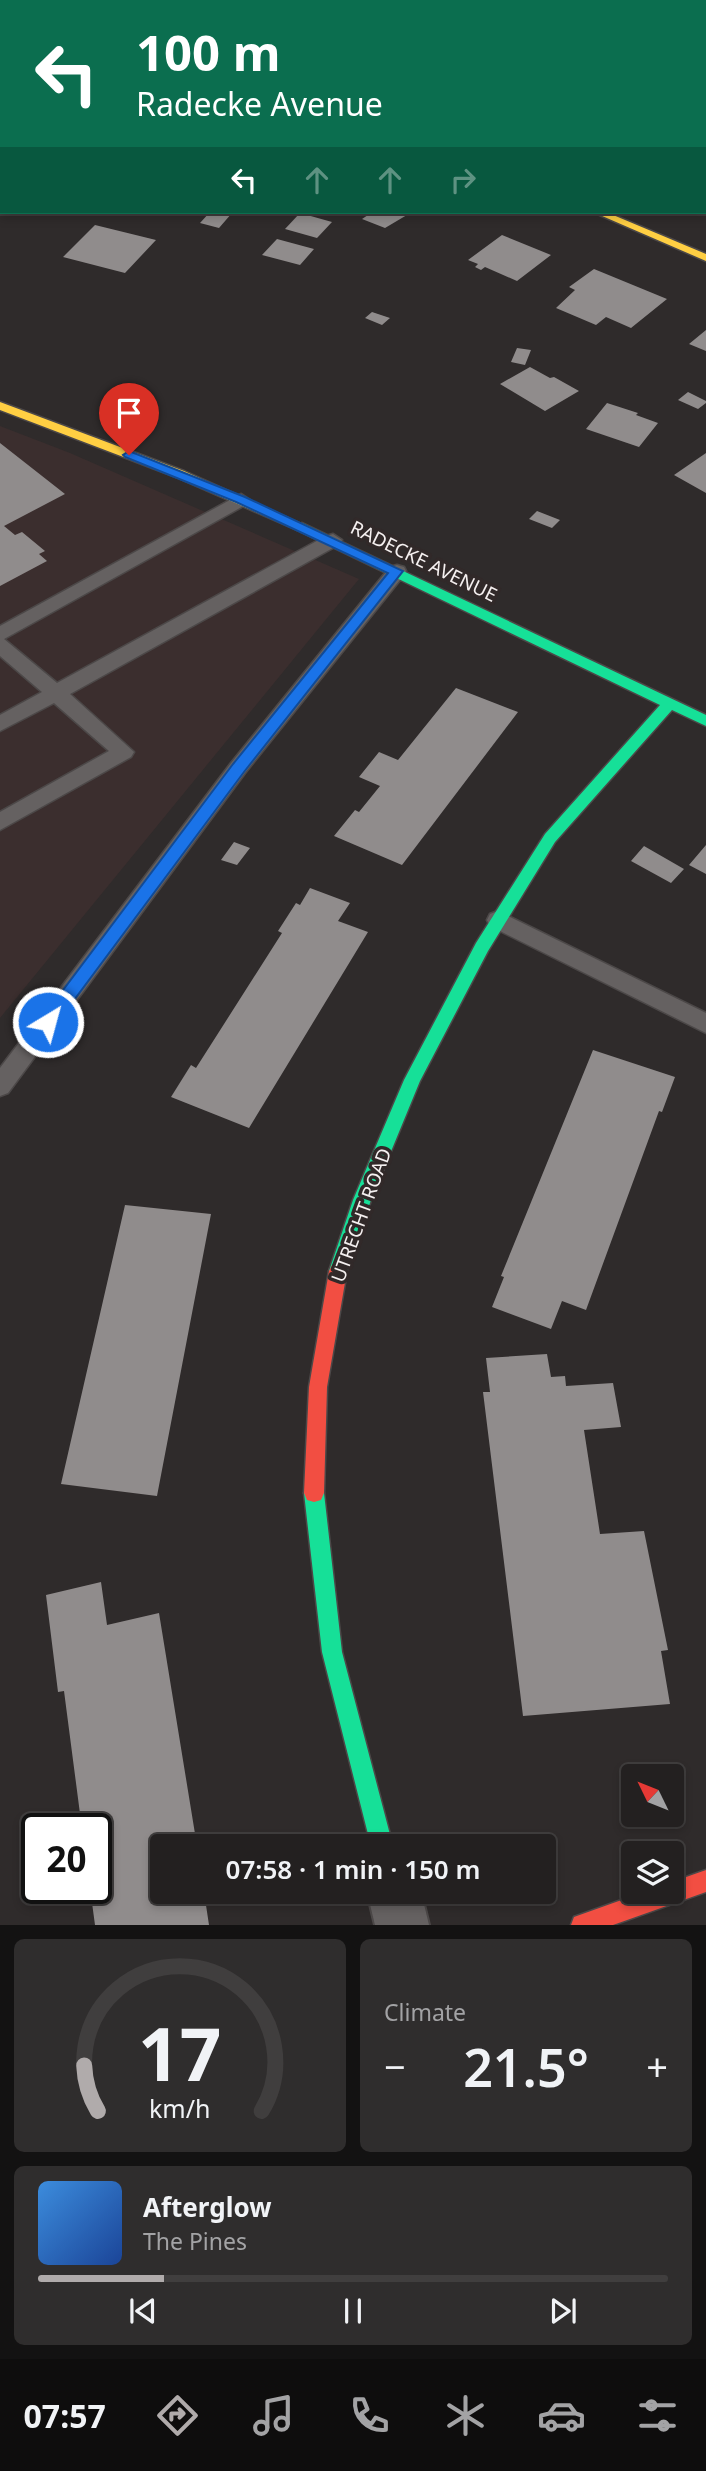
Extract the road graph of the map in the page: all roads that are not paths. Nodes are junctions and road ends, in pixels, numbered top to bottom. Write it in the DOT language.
graph roads {
  1 [pos="603,214"];
  2 [pos="706,258"];
  3 [pos="0,406"];
  4 [pos="241,500"];
  5 [pos="333,540"];
  6 [pos="397,571"];
  7 [pos="0,635"];
  8 [pos="0,645"];
  9 [pos="54,694"];
  10 [pos="670,703"];
  11 [pos="706,720"];
  12 [pos="0,724"];
  13 [pos="0,822"];
  14 [pos="498,920"];
  15 [pos="706,1024"];
  16 [pos="0,1086"];
  17 [pos="379,1834"];
  18 [pos="706,1881"];
  19 [pos="397,1904"];
  20 [pos="402,1925"];
  21 [pos="582,1925"];
  1 -- 2 [label="street"];
  3 -- 4 [label="street, RADECKE AVENUE"];
  4 -- 5 [label="street, RADECKE AVENUE"];
  4 -- 7 [label="lane"];
  5 -- 6 [label="street, RADECKE AVENUE"];
  5 -- 9 [label="lane"];
  6 -- 10 [label="street, RADECKE AVENUE"];
  6 -- 16 [label="lane"];
  8 -- 9 [label="lane"];
  9 -- 12 [label="lane"];
  9 -- 13 [label="lane"];
  10 -- 11 [label="street, RADECKE AVENUE"];
  10 -- 14 [label="street, UTRECHT ROAD"];
  14 -- 15 [label="lane"];
  14 -- 17 [label="street, UTRECHT ROAD"];
  18 -- 21 [label="street"];
  19 -- 20 [label="street"];
}
